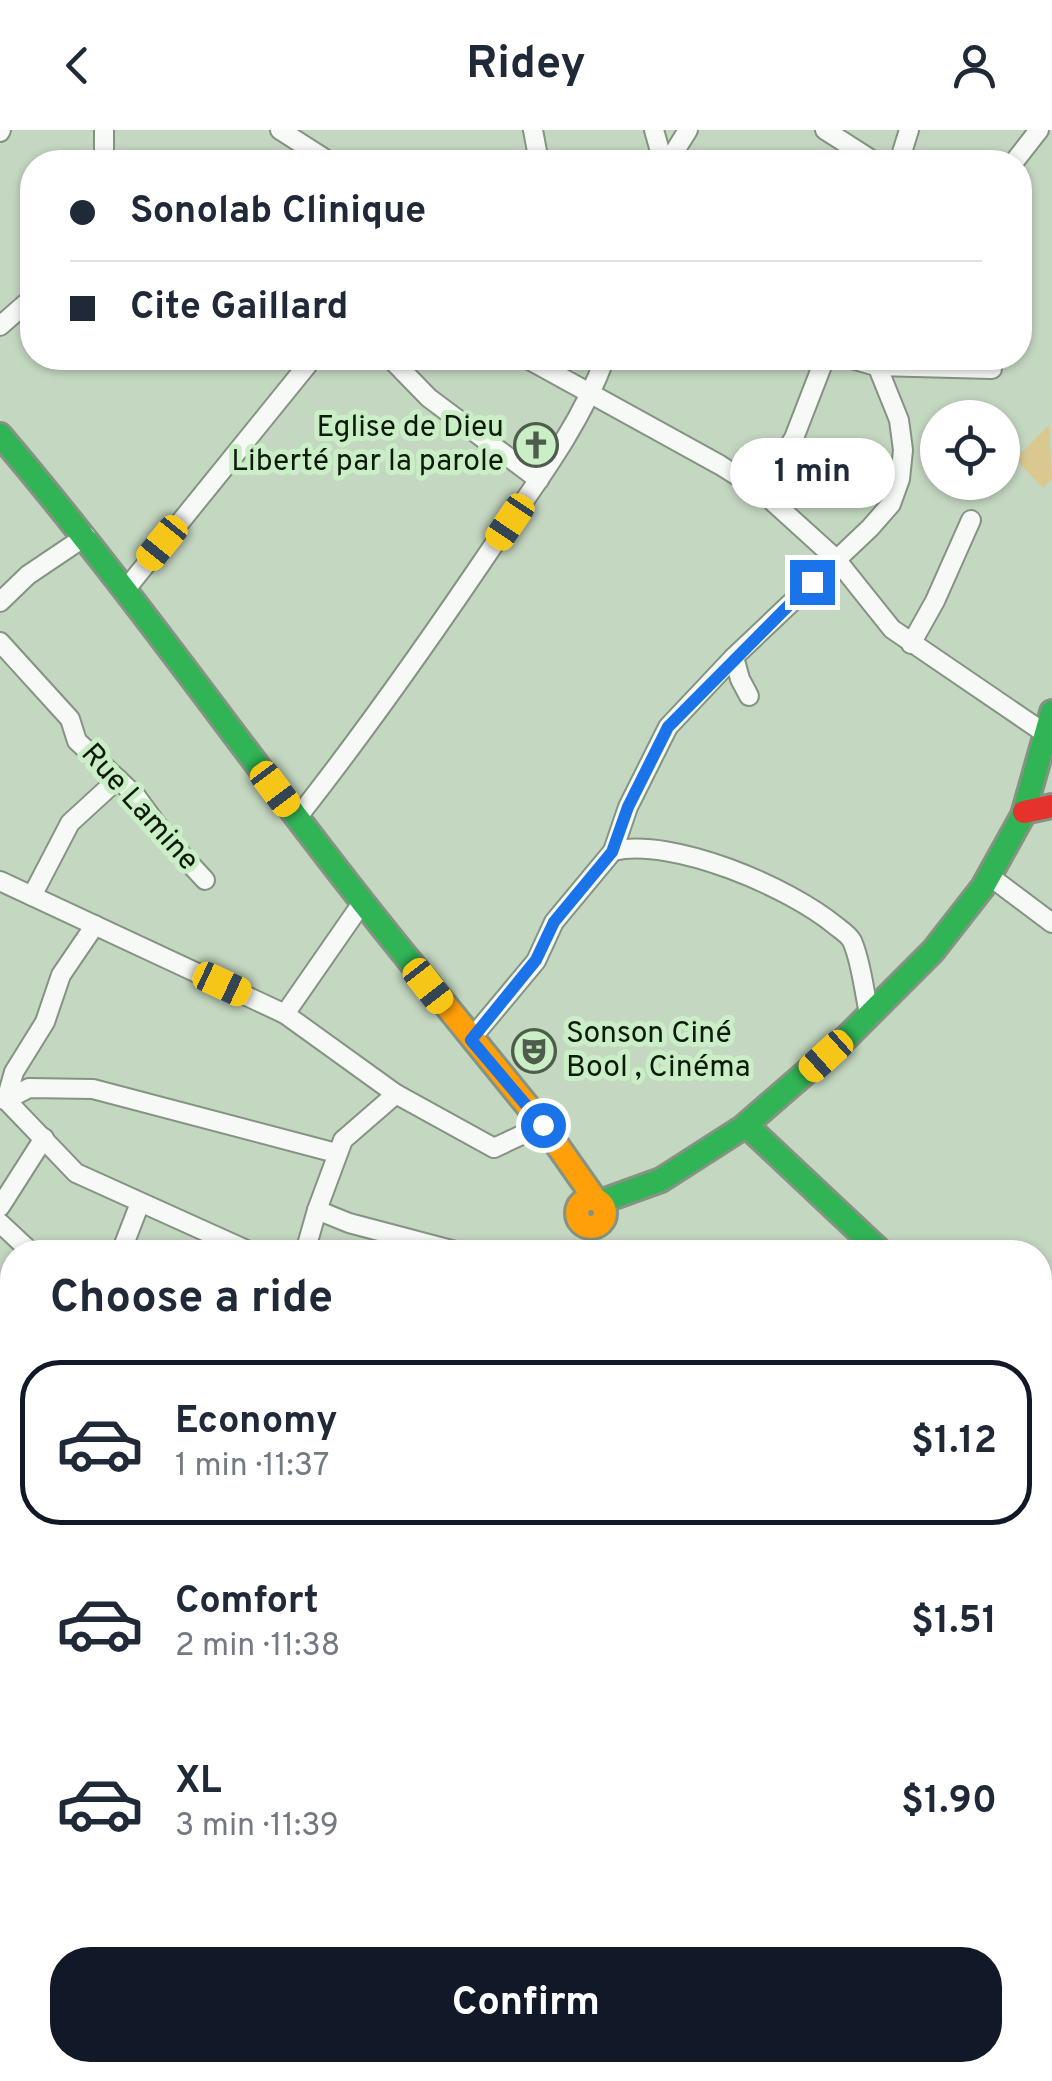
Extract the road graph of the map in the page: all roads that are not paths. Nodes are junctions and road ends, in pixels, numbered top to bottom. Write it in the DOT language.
graph roads {
  1 [pos="280,130"];
  2 [pos="826,130"];
  3 [pos="1039,130"];
  4 [pos="311,150"];
  5 [pos="856,150"];
  6 [pos="1023,150"];
  7 [pos="20,308"];
  8 [pos="0,326"];
  9 [pos="303,370"];
  10 [pos="402,370"];
  11 [pos="547,370"];
  12 [pos="600,370"];
  13 [pos="820,370"];
  14 [pos="878,370"];
  15 [pos="591,395"];
  16 [pos="0,435"];
  17 [pos="538,480"];
  18 [pos="761,492"];
  19 [pos="971,520"];
  20 [pos="86,536"];
  21 [pos="836,558"];
  22 [pos="126,589"];
  23 [pos="0,602"];
  24 [pos="0,642"];
  25 [pos="911,644"];
  26 [pos="734,658"];
  27 [pos="750,696"];
  28 [pos="1048,722"];
  29 [pos="118,779"];
  30 [pos="1052,806"];
  31 [pos="1024,812"];
  32 [pos="297,818"];
  33 [pos="612,852"];
  34 [pos="988,875"];
  35 [pos="205,880"];
  36 [pos="0,881"];
  37 [pos="32,896"];
  38 [pos="362,903"];
  39 [pos="1052,922"];
  40 [pos="95,925"];
  41 [pos="285,1014"];
  42 [pos="870,1017"];
  43 [pos="471,1040"];
  44 [pos="396,1094"];
  45 [pos="3,1099"];
  46 [pos="543,1125"];
  47 [pos="748,1127"];
  48 [pos="44,1138"];
  49 [pos="336,1153"];
  50 [pos="140,1203"];
  51 [pos="0,1207"];
  52 [pos="316,1210"];
  53 [pos="595,1218"];
  54 [pos="126,1240"];
  55 [pos="224,1240"];
  56 [pos="308,1240"];
  57 [pos="387,1240"];
  58 [pos="868,1240"];
  1 -- 4 [label="street"];
  2 -- 5 [label="street"];
  3 -- 6 [label="street"];
  7 -- 8 [label="street"];
  9 -- 22 [label="street"];
  10 -- 17 [label="street"];
  11 -- 15 [label="street"];
  12 -- 15 [label="street"];
  13 -- 18 [label="street"];
  14 -- 21 [label="street"];
  15 -- 17 [label="street"];
  15 -- 18 [label="street"];
  16 -- 20 [label="street"];
  17 -- 32 [label="street"];
  18 -- 21 [label="street"];
  19 -- 25 [label="street"];
  20 -- 22 [label="street"];
  20 -- 23 [label="street"];
  21 -- 25 [label="street"];
  21 -- 26 [label="street"];
  22 -- 32 [label="street"];
  24 -- 29 [label="street, Rue Lamine"];
  25 -- 28 [label="street"];
  26 -- 27 [label="street"];
  26 -- 33 [label="street"];
  28 -- 31 [label="street"];
  29 -- 35 [label="street, Rue Lamine"];
  29 -- 37 [label="street"];
  30 -- 31 [label="street"];
  31 -- 34 [label="street"];
  32 -- 38 [label="street"];
  33 -- 42 [label="street"];
  33 -- 43 [label="street"];
  34 -- 39 [label="street"];
  34 -- 42 [label="street"];
  36 -- 37 [label="street"];
  37 -- 40 [label="street"];
  38 -- 41 [label="street"];
  38 -- 43 [label="street"];
  40 -- 41 [label="street"];
  40 -- 45 [label="street"];
  41 -- 44 [label="street"];
  42 -- 47 [label="street"];
  43 -- 46 [label="street"];
  44 -- 46 [label="street"];
  44 -- 49 [label="street"];
  45 -- 48 [label="street"];
  45 -- 49 [label="street"];
  46 -- 53 [label="street"];
  47 -- 53 [label="street"];
  47 -- 58 [label="street"];
  48 -- 50 [label="street"];
  48 -- 51 [label="street"];
  49 -- 52 [label="street"];
  50 -- 54 [label="street"];
  50 -- 55 [label="street"];
  52 -- 56 [label="street"];
  52 -- 57 [label="street"];
}
